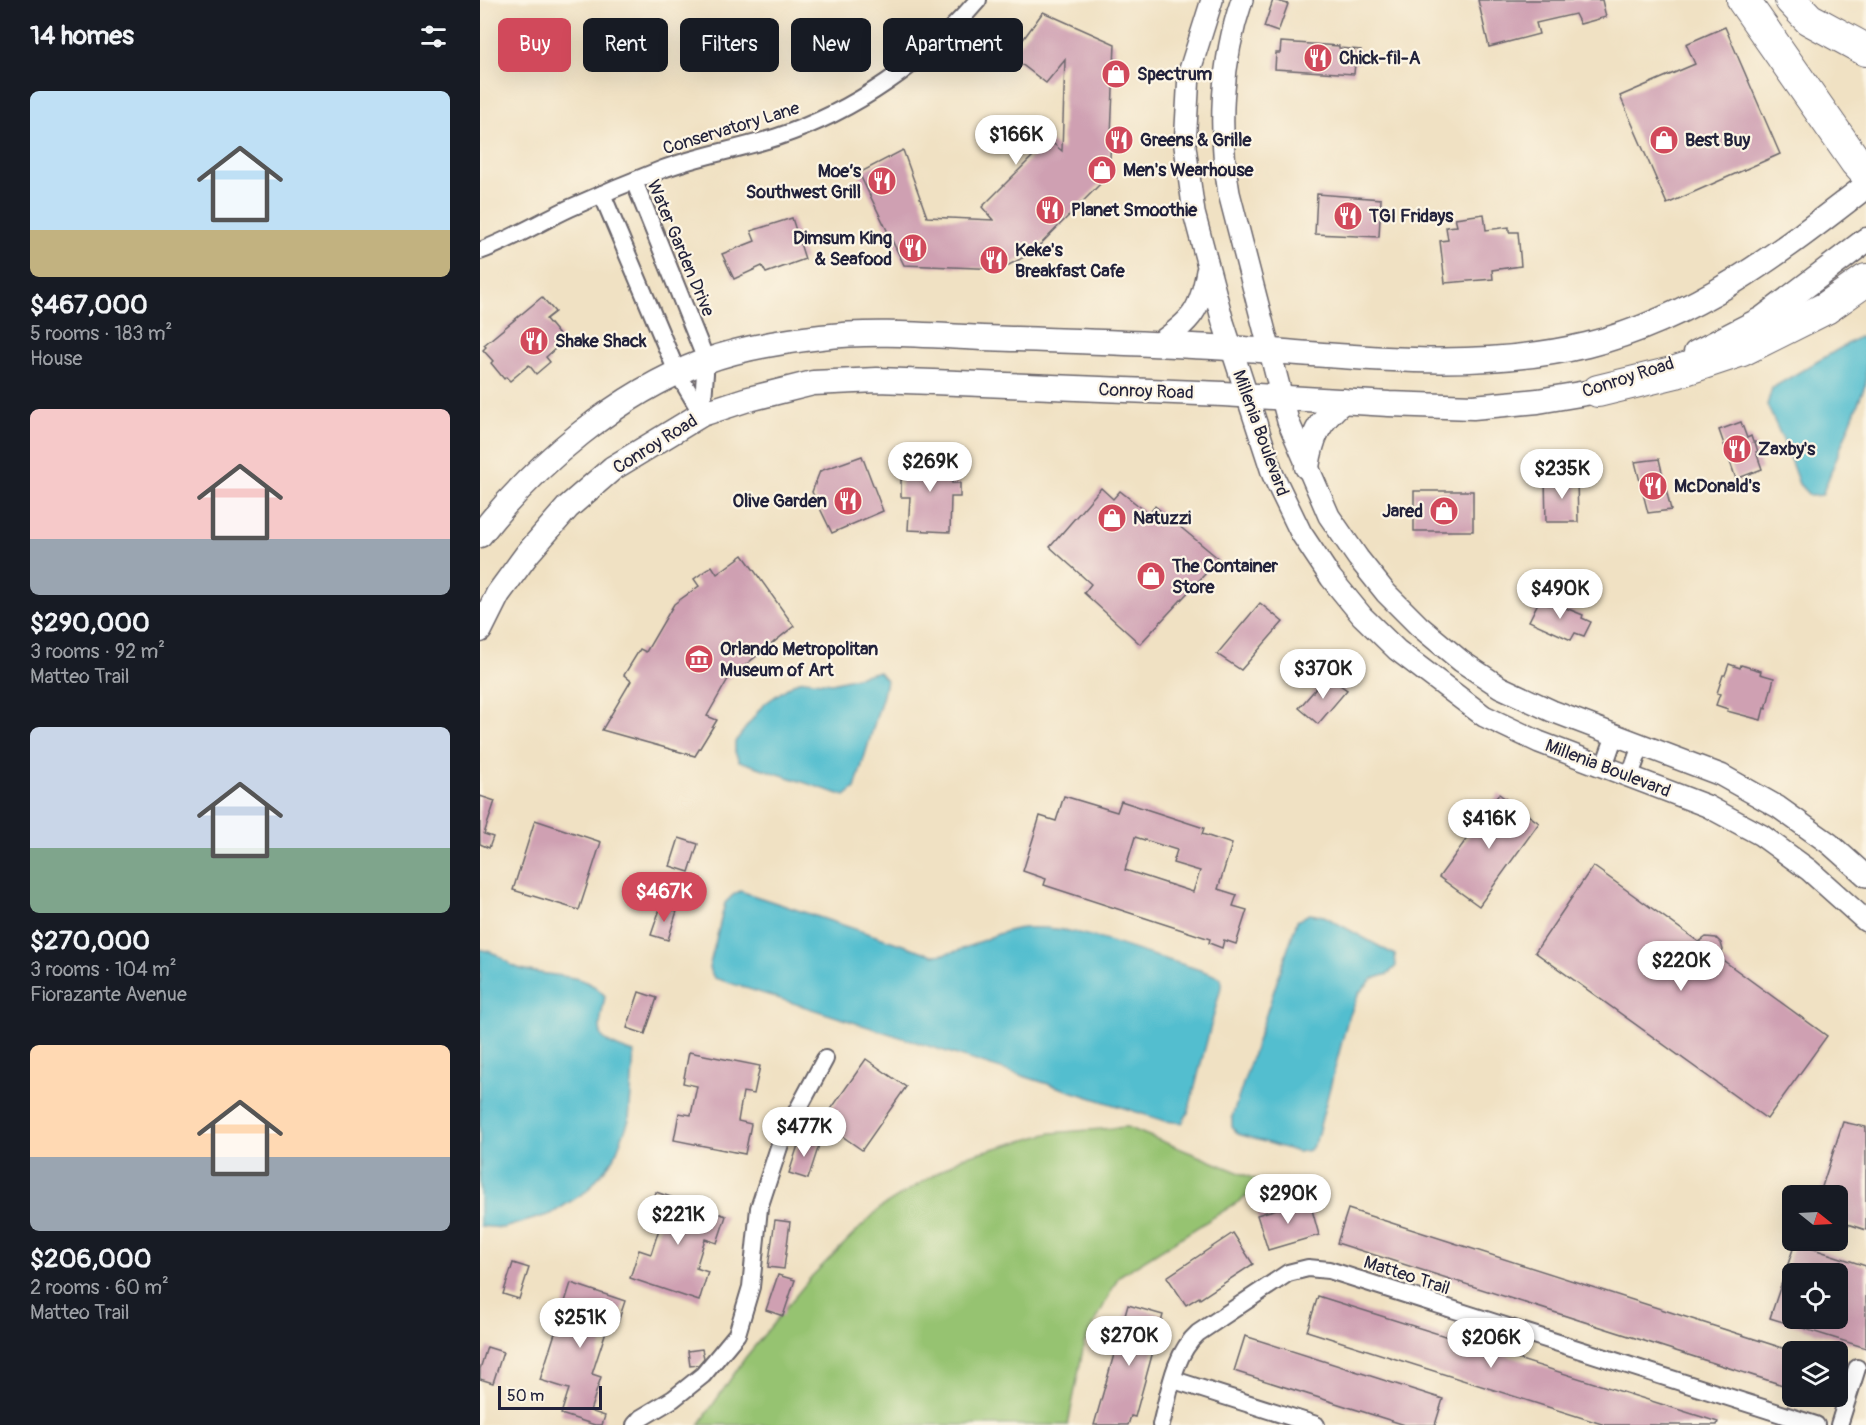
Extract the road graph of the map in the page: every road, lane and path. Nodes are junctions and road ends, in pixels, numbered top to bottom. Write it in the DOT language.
graph roads {
  1 [pos="978,0"];
  2 [pos="1212,0"];
  3 [pos="1242,0"];
  4 [pos="1743,0"];
  5 [pos="1791,0"];
  6 [pos="1866,50"];
  7 [pos="1866,173"];
  8 [pos="634,181"];
  9 [pos="1866,186"];
  10 [pos="602,194"];
  11 [pos="1866,240"];
  12 [pos="480,251"];
  13 [pos="1208,264"];
  14 [pos="1866,280"];
  15 [pos="1159,343"];
  16 [pos="1232,348"];
  17 [pos="1268,350"];
  18 [pos="706,360"];
  19 [pos="677,372"];
  20 [pos="1598,391"];
  21 [pos="1246,395"];
  22 [pos="1281,397"];
  23 [pos="1343,401"];
  24 [pos="702,414"];
  25 [pos="1307,467"];
  26 [pos="480,535"];
  27 [pos="480,630"];
  28 [pos="1615,735"];
  29 [pos="1641,745"];
  30 [pos="1604,766"];
  31 [pos="1630,776"];
  32 [pos="1866,876"];
  33 [pos="1866,921"];
  34 [pos="825,1059"];
  35 [pos="1857,1368"];
  36 [pos="1174,1380"];
  37 [pos="635,1425"];
  38 [pos="1161,1425"];
  39 [pos="1316,1425"];
  40 [pos="1816,1425"];
  41 [pos="1839,1425"];
  1 -- 8 [label="street, Conservatory Lane"];
  2 -- 13 [label="street, Millenia Boulevard"];
  3 -- 17 [label="street, Millenia Boulevard"];
  4 -- 7 [label="highway"];
  5 -- 6 [label="highway"];
  8 -- 10 [label="street, Water Garden Drive"];
  8 -- 18 [label="street, Water Garden Drive"];
  9 -- 17 [label="main road"];
  10 -- 12 [label="street, Water Garden Drive"];
  10 -- 19 [label="street"];
  11 -- 20 [label="main road, Conroy Road"];
  13 -- 15 [label="street"];
  13 -- 16 [label="street, Millenia Boulevard"];
  14 -- 20 [label="highway"];
  15 -- 16 [label="main road"];
  15 -- 18 [label="main road"];
  16 -- 17 [label="main road"];
  16 -- 21 [label="street, Millenia Boulevard"];
  17 -- 22 [label="street, Millenia Boulevard"];
  18 -- 19 [label="main road"];
  18 -- 24 [label="street"];
  19 -- 24 [label="street"];
  19 -- 26 [label="main road"];
  20 -- 23 [label="main road, Conroy Road"];
  21 -- 22 [label="main road, Conroy Road"];
  21 -- 24 [label="main road, Conroy Road"];
  21 -- 30 [label="street, Millenia Boulevard"];
  22 -- 23 [label="main road, Conroy Road"];
  22 -- 25 [label="street, Millenia Boulevard"];
  23 -- 25 [label="main road"];
  24 -- 27 [label="main road, Conroy Road"];
  25 -- 28 [label="street, Millenia Boulevard"];
  28 -- 29 [label="street, Millenia Boulevard"];
  28 -- 30 [label="street"];
  29 -- 31 [label="street"];
  29 -- 32 [label="street, Millenia Boulevard"];
  30 -- 31 [label="street, Millenia Boulevard"];
  31 -- 33 [label="street, Millenia Boulevard"];
  34 -- 37 [label="street"];
  35 -- 41 [label="street"];
  36 -- 38 [label="street, Matteo Trail"];
  36 -- 39 [label="street"];
  36 -- 40 [label="street, Matteo Trail"];
}
